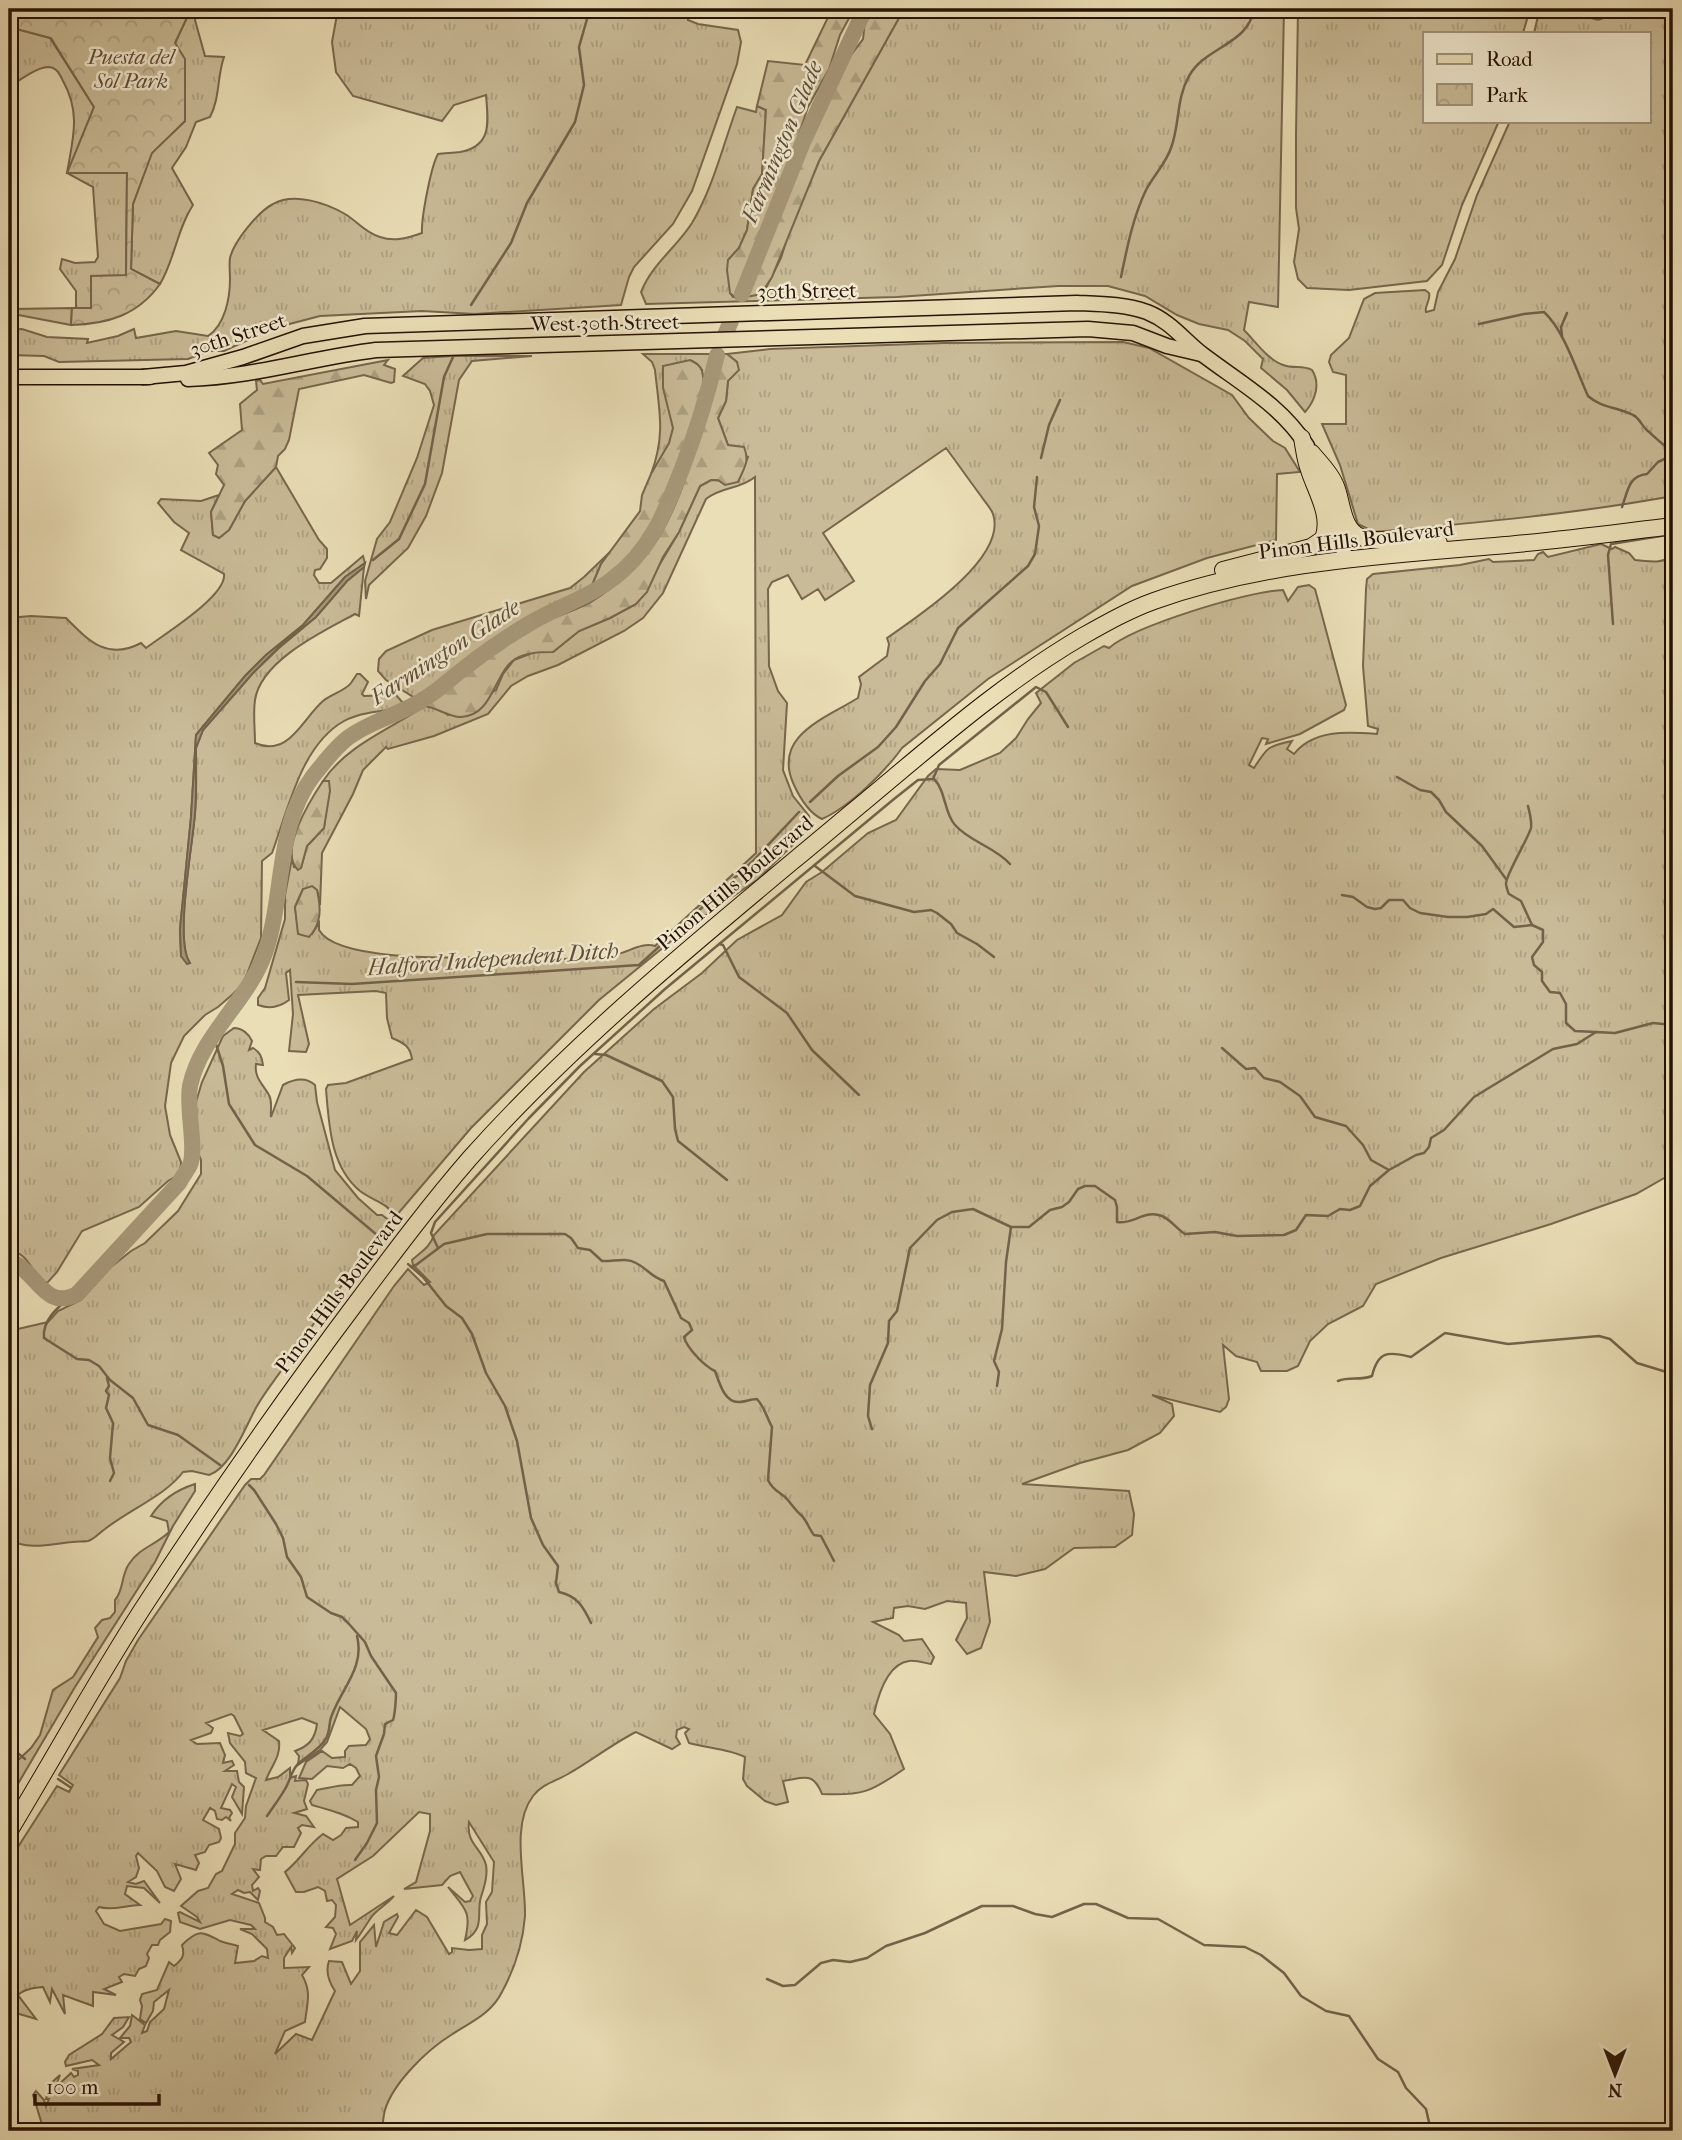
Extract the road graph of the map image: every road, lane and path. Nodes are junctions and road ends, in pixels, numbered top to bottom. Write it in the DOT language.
graph roads {
  1 [pos="1202,354"];
  2 [pos="9,377"];
  3 [pos="143,377"];
  4 [pos="1302,438"];
  5 [pos="1312,453"];
  6 [pos="1673,526"];
  7 [pos="1588,536"];
  8 [pos="1345,558"];
  9 [pos="1155,601"];
  10 [pos="9,1832"];
  1 -- 3 [label="main road, West 30th Street"];
  1 -- 3 [label="main road, 30th Street"];
  1 -- 4 [label="main road, 30th Street"];
  2 -- 3 [label="main road, West 30th Street"];
  4 -- 5 [label="main road, 30th Street"];
  4 -- 9 [label="highway"];
  5 -- 7 [label="highway"];
  5 -- 8 [label="main road, 30th Street"];
  6 -- 7 [label="highway, Pinon Hills Boulevard"];
  7 -- 8 [label="highway, Pinon Hills Boulevard"];
  8 -- 9 [label="highway, Pinon Hills Boulevard"];
  9 -- 10 [label="highway, Pinon Hills Boulevard"];
}
